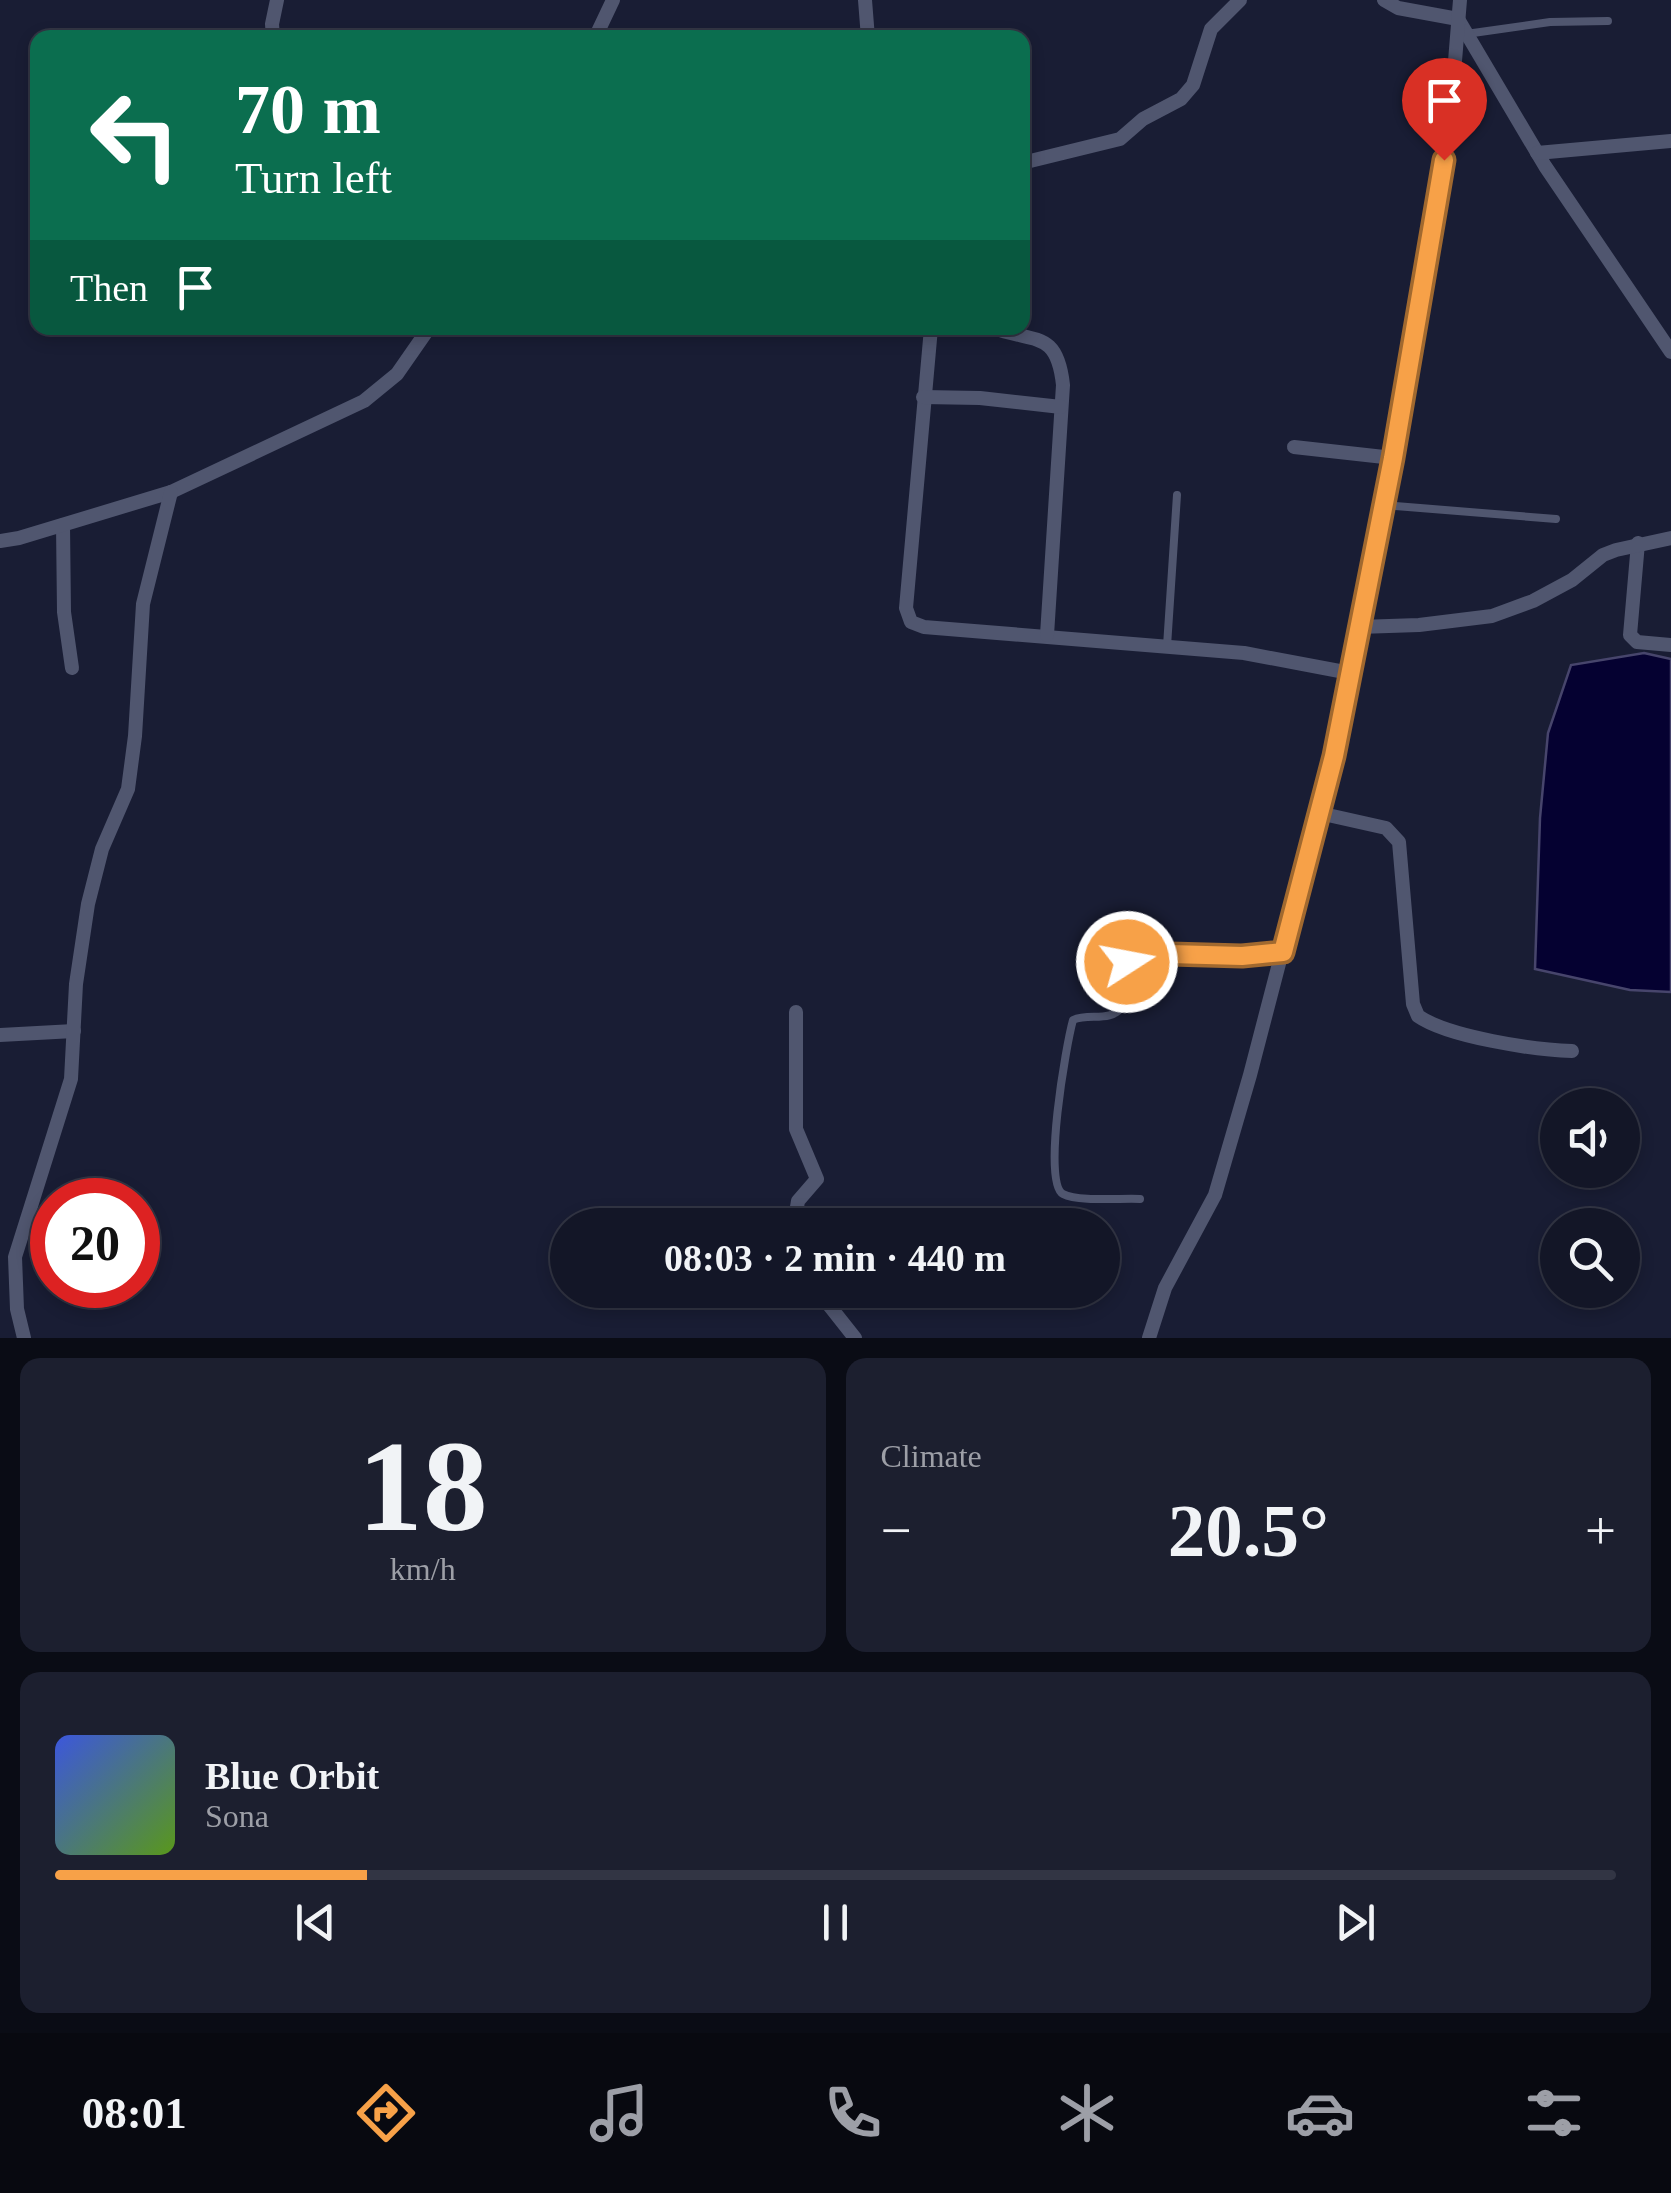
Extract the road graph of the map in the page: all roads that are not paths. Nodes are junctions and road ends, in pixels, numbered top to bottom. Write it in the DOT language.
graph roads {
  1 [pos="277,0"];
  2 [pos="613,0"];
  3 [pos="865,0"];
  4 [pos="1240,0"];
  5 [pos="1384,0"];
  6 [pos="1460,0"];
  7 [pos="1458,19"];
  8 [pos="1608,21"];
  9 [pos="272,30"];
  10 [pos="600,30"];
  11 [pos="867,30"];
  12 [pos="1466,34"];
  13 [pos="1671,141"];
  14 [pos="1537,153"];
  15 [pos="1030,161"];
  16 [pos="424,335"];
  17 [pos="929,335"];
  18 [pos="1021,335"];
  19 [pos="1671,352"];
  20 [pos="923,397"];
  21 [pos="1061,407"];
  22 [pos="1294,447"];
  23 [pos="1393,458"];
  24 [pos="171,492"];
  25 [pos="1176,495"];
  26 [pos="1383,505"];
  27 [pos="1556,519"];
  28 [pos="63,525"];
  29 [pos="1671,538"];
  30 [pos="0,541"];
  31 [pos="1638,543"];
  32 [pos="1359,627"];
  33 [pos="1046,635"];
  34 [pos="1671,645"];
  35 [pos="1167,646"];
  36 [pos="72,668"];
  37 [pos="1350,673"];
  38 [pos="1319,813"];
  39 [pos="1283,952"];
  40 [pos="796,1012"];
  41 [pos="74,1032"];
  42 [pos="0,1035"];
  43 [pos="1572,1051"];
  44 [pos="1140,1199"];
  45 [pos="797,1208"];
  46 [pos="831,1308"];
  47 [pos="24,1338"];
  48 [pos="855,1338"];
  49 [pos="1149,1338"];
  1 -- 9 [label="street"];
  2 -- 10 [label="street"];
  3 -- 11 [label="street"];
  4 -- 15 [label="street"];
  5 -- 7 [label="street"];
  6 -- 7 [label="street"];
  7 -- 12 [label="street"];
  7 -- 23 [label="street"];
  8 -- 12 [label="lane"];
  12 -- 14 [label="street"];
  13 -- 14 [label="street"];
  14 -- 19 [label="street"];
  16 -- 24 [label="street"];
  17 -- 20 [label="street"];
  18 -- 21 [label="street"];
  20 -- 21 [label="street"];
  20 -- 33 [label="street"];
  21 -- 33 [label="street"];
  22 -- 23 [label="street"];
  23 -- 26 [label="street"];
  24 -- 28 [label="street"];
  24 -- 41 [label="street"];
  25 -- 35 [label="lane"];
  26 -- 27 [label="lane"];
  26 -- 32 [label="street"];
  28 -- 30 [label="street"];
  28 -- 36 [label="street"];
  29 -- 31 [label="street"];
  31 -- 32 [label="street"];
  31 -- 34 [label="street"];
  32 -- 37 [label="street"];
  33 -- 35 [label="street"];
  35 -- 37 [label="street"];
  37 -- 38 [label="street"];
  38 -- 39 [label="street"];
  38 -- 43 [label="street"];
  39 -- 44 [label="lane"];
  39 -- 49 [label="street"];
  40 -- 45 [label="street"];
  41 -- 42 [label="street"];
  41 -- 47 [label="street"];
  46 -- 48 [label="street"];
}
